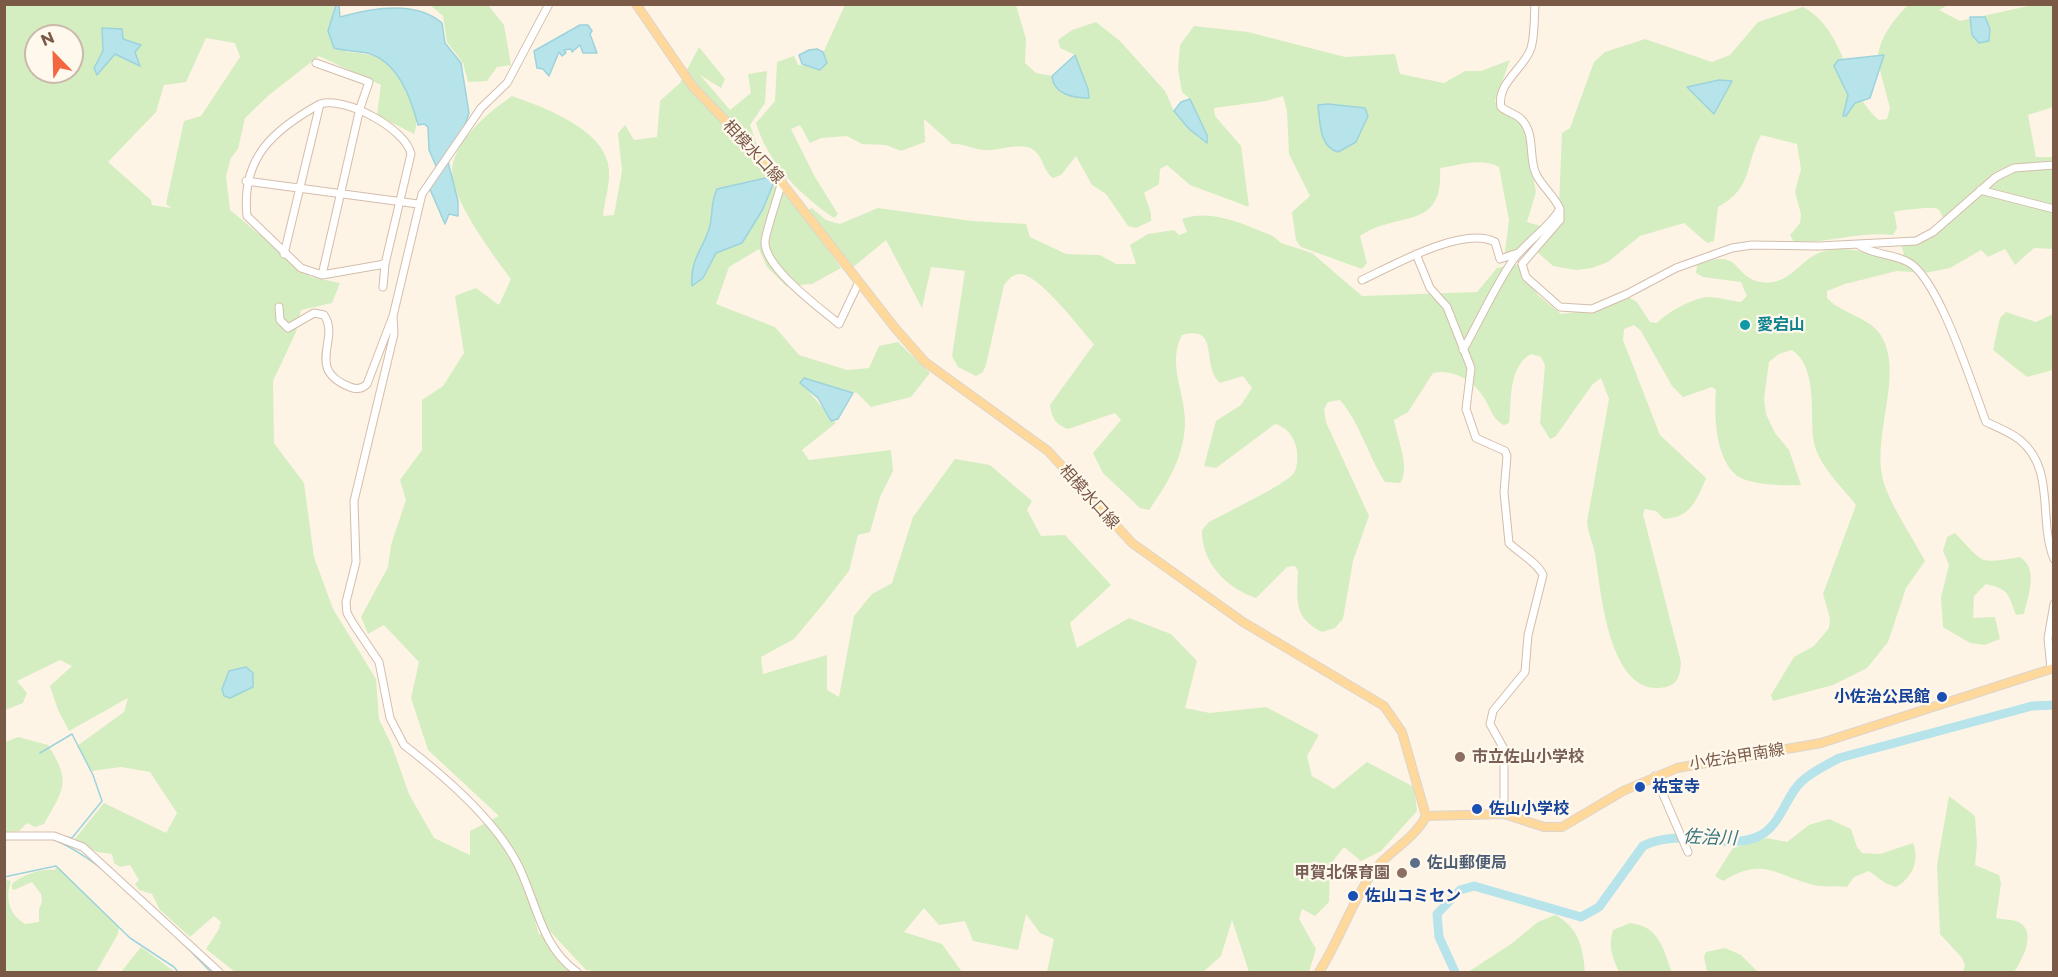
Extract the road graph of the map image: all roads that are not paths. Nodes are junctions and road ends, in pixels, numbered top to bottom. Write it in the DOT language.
graph roads {
  1 [pos="549,4"];
  2 [pos="636,4"];
  3 [pos="1535,6"];
  4 [pos="316,63"];
  5 [pos="320,104"];
  6 [pos="360,108"];
  7 [pos="2054,165"];
  8 [pos="246,181"];
  9 [pos="782,181"];
  10 [pos="301,190"];
  11 [pos="1980,190"];
  12 [pos="342,195"];
  13 [pos="400,203"];
  14 [pos="418,204"];
  15 [pos="1560,209"];
  16 [pos="2054,209"];
  17 [pos="1858,245"];
  18 [pos="1518,253"];
  19 [pos="284,254"];
  20 [pos="1416,255"];
  21 [pos="385,264"];
  22 [pos="322,275"];
  23 [pos="1362,280"];
  24 [pos="859,282"];
  25 [pos="383,286"];
  26 [pos="279,307"];
  27 [pos="393,316"];
  28 [pos="1463,350"];
  29 [pos="2054,559"];
  30 [pos="2054,604"];
  31 [pos="2052,668"];
  32 [pos="1655,776"];
  33 [pos="1504,814"];
  34 [pos="1426,816"];
  35 [pos="4,836"];
  36 [pos="1688,852"];
  37 [pos="219,972"];
  38 [pos="577,972"];
  39 [pos="1319,972"];
  1 -- 14 [label="street"];
  2 -- 9 [label="main road, 相模水口線"];
  3 -- 15 [label="street"];
  4 -- 6 [label="street"];
  5 -- 6 [label="street"];
  5 -- 8 [label="street"];
  5 -- 10 [label="street"];
  6 -- 12 [label="street"];
  6 -- 13 [label="street"];
  7 -- 11 [label="street"];
  8 -- 10 [label="street"];
  8 -- 19 [label="street"];
  9 -- 24 [label="main road, 相模水口線"];
  9 -- 24 [label="street"];
  10 -- 12 [label="street"];
  10 -- 19 [label="street"];
  11 -- 16 [label="street"];
  11 -- 17 [label="street"];
  12 -- 13 [label="street"];
  12 -- 22 [label="street"];
  13 -- 14 [label="street"];
  13 -- 21 [label="street"];
  14 -- 27 [label="street"];
  15 -- 17 [label="street"];
  15 -- 18 [label="street"];
  17 -- 29 [label="street"];
  18 -- 20 [label="street"];
  18 -- 28 [label="street"];
  19 -- 22 [label="street"];
  20 -- 23 [label="street"];
  20 -- 28 [label="street"];
  21 -- 22 [label="street"];
  21 -- 25 [label="street"];
  24 -- 34 [label="main road, 相模水口線"];
  26 -- 27 [label="street"];
  27 -- 38 [label="street"];
  28 -- 33 [label="street"];
  30 -- 31 [label="street"];
  31 -- 32 [label="main road, 小佐治甲南線"];
  32 -- 33 [label="main road, 小佐治甲南線"];
  32 -- 36 [label="street"];
  33 -- 34 [label="main road, 小佐治甲南線"];
  34 -- 39 [label="main road"];
  35 -- 37 [label="street"];
}
